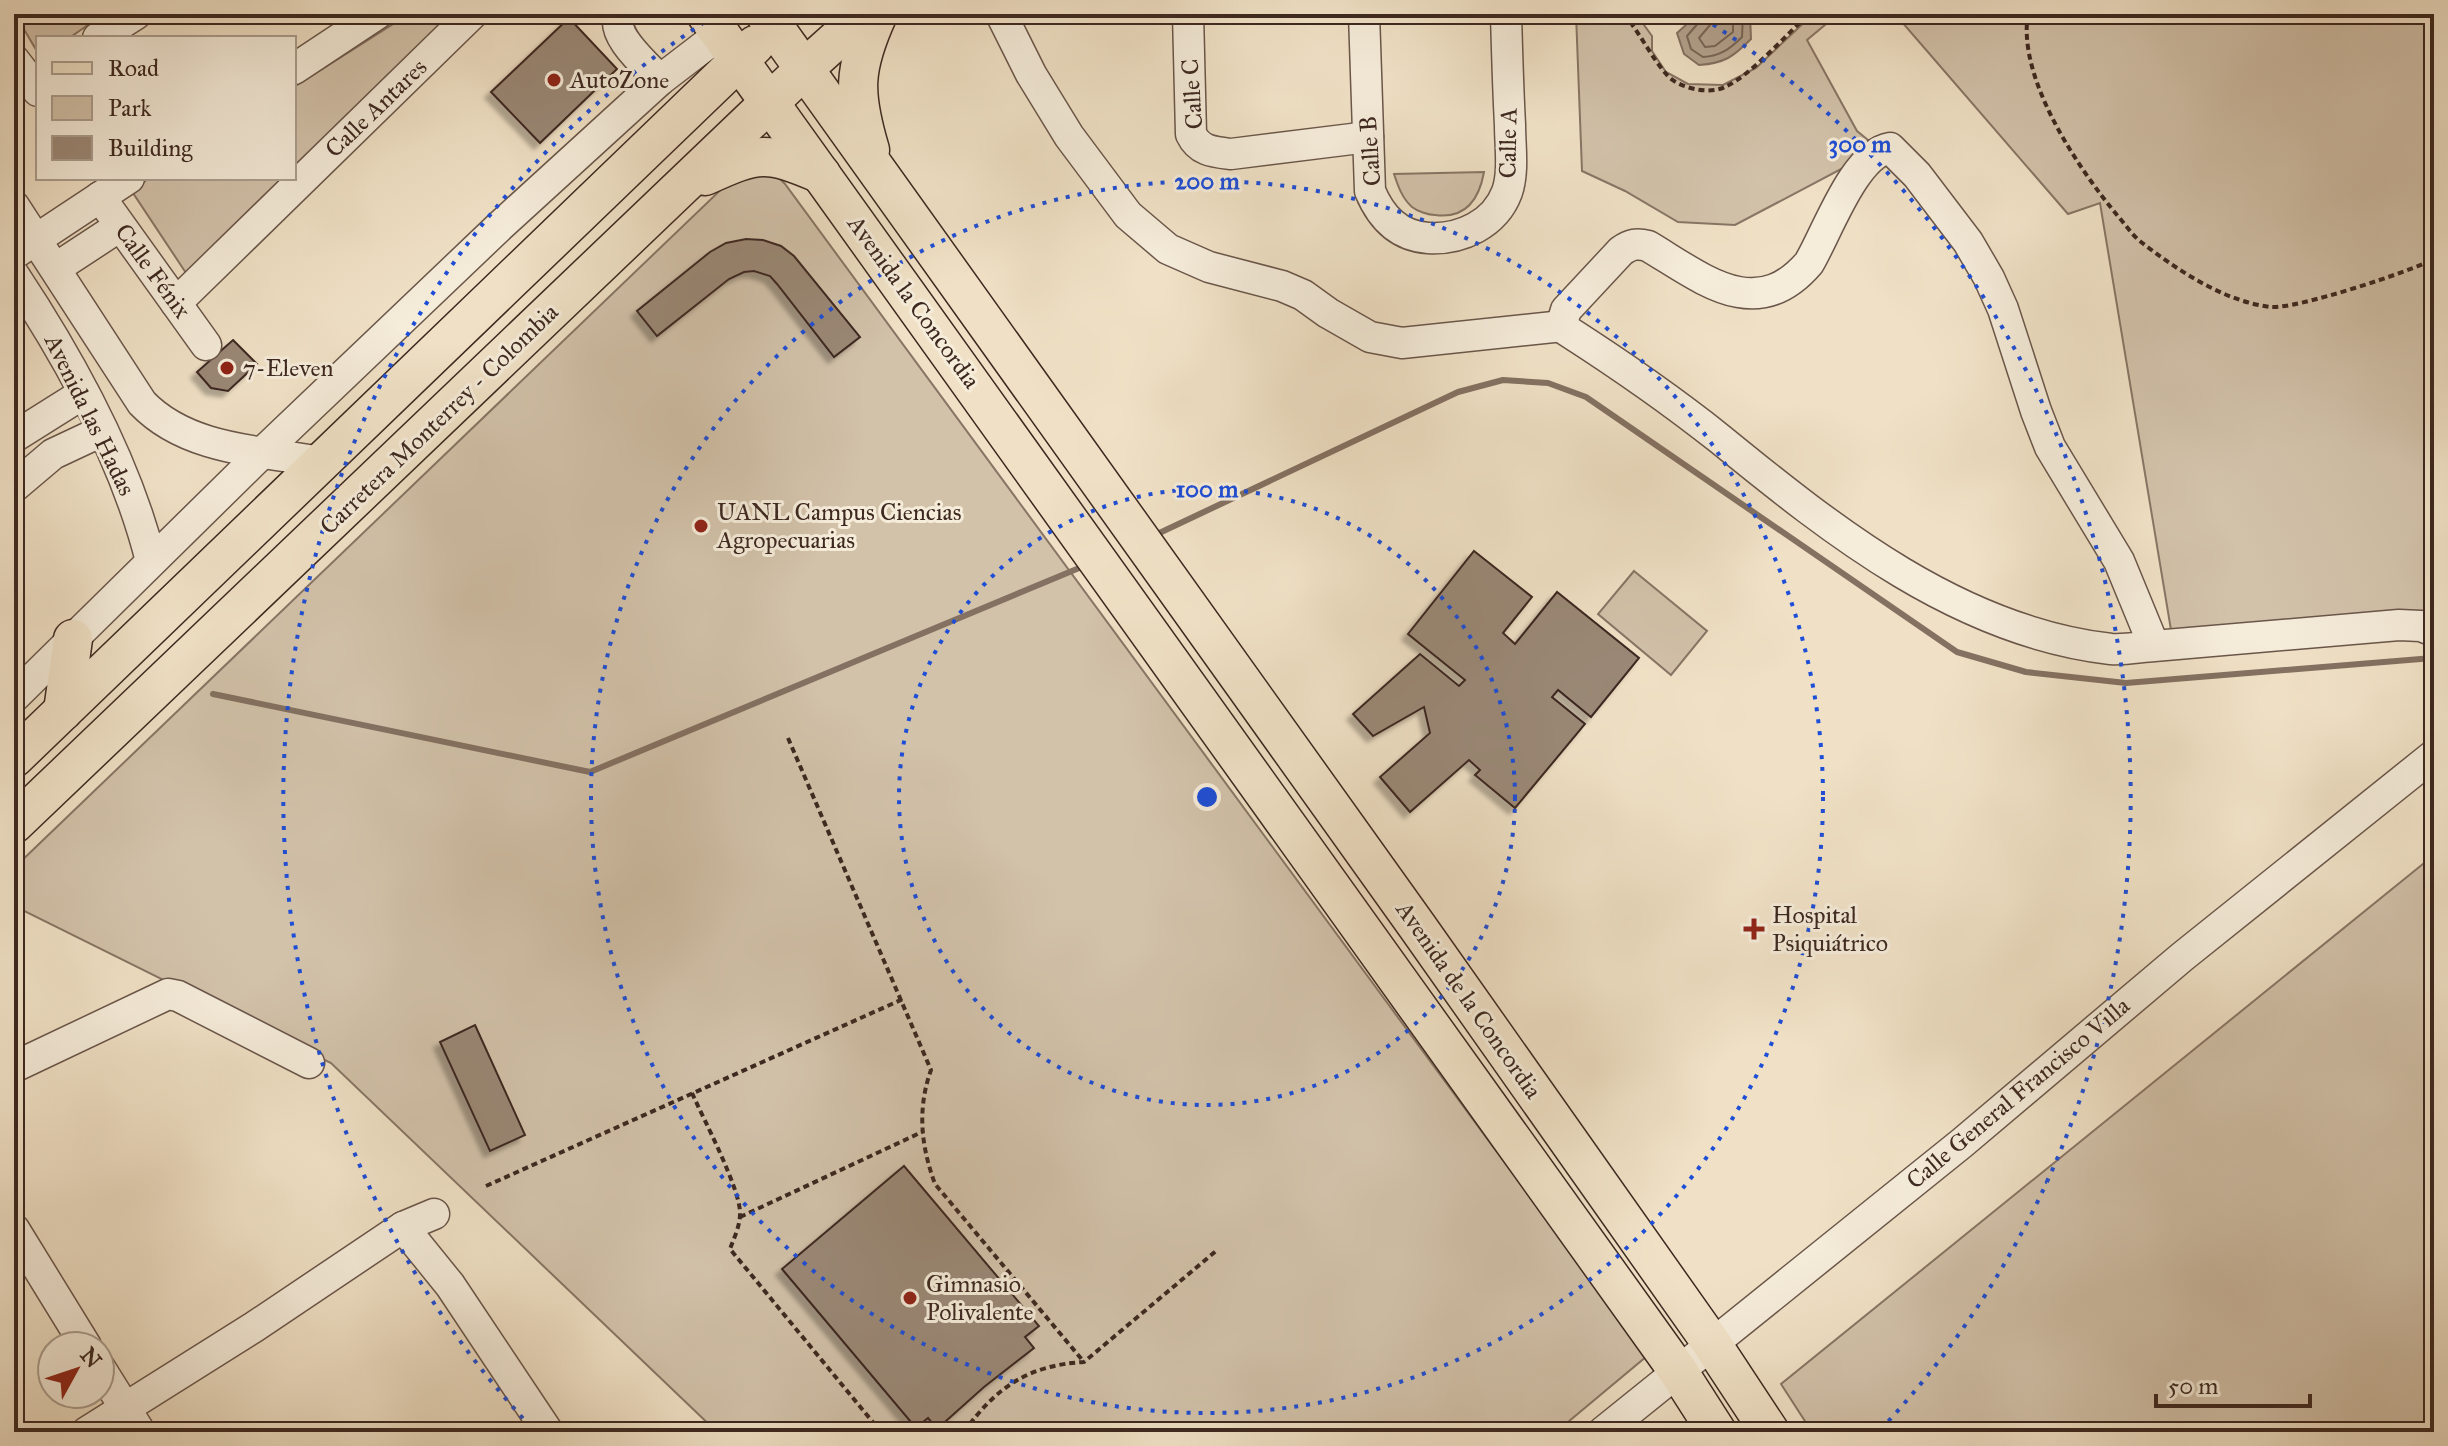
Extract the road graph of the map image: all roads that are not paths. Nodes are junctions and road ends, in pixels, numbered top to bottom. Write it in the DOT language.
graph roads {
  1 [pos="136,14"];
  2 [pos="377,14"];
  3 [pos="472,14"];
  4 [pos="620,14"];
  5 [pos="865,14"];
  6 [pos="878,14"];
  7 [pos="1001,14"];
  8 [pos="1188,14"];
  9 [pos="1364,14"];
  10 [pos="1506,14"];
  11 [pos="775,18"];
  12 [pos="101,36"];
  13 [pos="722,36"];
  14 [pos="296,68"];
  15 [pos="804,69"];
  16 [pos="660,80"];
  17 [pos="769,103"];
  18 [pos="1368,137"];
  19 [pos="877,172"];
  20 [pos="821,174"];
  21 [pos="126,180"];
  22 [pos="684,185"];
  23 [pos="100,197"];
  24 [pos="14,206"];
  25 [pos="120,226"];
  26 [pos="500,226"];
  27 [pos="1447,237"];
  28 [pos="25,247"];
  29 [pos="532,259"];
  30 [pos="56,268"];
  31 [pos="14,275"];
  32 [pos="176,303"];
  33 [pos="1563,326"];
  34 [pos="206,345"];
  35 [pos="84,393"];
  36 [pos="102,431"];
  37 [pos="14,437"];
  38 [pos="263,452"];
  39 [pos="322,462"];
  40 [pos="17,475"];
  41 [pos="151,561"];
  42 [pos="1163,572"];
  43 [pos="1121,590"];
  44 [pos="2434,631"];
  45 [pos="73,639"];
  46 [pos="2154,646"];
  47 [pos="14,697"];
  48 [pos="63,711"];
  49 [pos="2434,755"];
  50 [pos="14,758"];
  51 [pos="14,824"];
  52 [pos="309,1063"];
  53 [pos="14,1067"];
  54 [pos="434,1214"];
  55 [pos="403,1227"];
  56 [pos="14,1229"];
  57 [pos="76,1330"];
  58 [pos="1712,1344"];
  59 [pos="1678,1371"];
  60 [pos="116,1394"];
  61 [pos="132,1421"];
  62 [pos="87,1432"];
  63 [pos="548,1432"];
  64 [pos="1603,1432"];
  65 [pos="1717,1432"];
  66 [pos="1770,1432"];
  1 -- 12 [label="street"];
  2 -- 14 [label="street"];
  3 -- 32 [label="street, Calle Antares"];
  4 -- 16 [label="street"];
  5 -- 15 [label="main road, Carretera Monterrey - Colombia"];
  6 -- 19 [label="main road"];
  7 -- 33 [label="street"];
  8 -- 18 [label="street, Calle C"];
  9 -- 18 [label="street, Calle B"];
  10 -- 27 [label="street, Calle A"];
  11 -- 13 [label="main road, Carretera Monterrey - Colombia"];
  11 -- 15 [label="main road, Avenida la Concordia"];
  13 -- 16 [label="street"];
  13 -- 17 [label="main road, Avenida la Concordia"];
  13 -- 29 [label="main road, Carretera Monterrey - Colombia"];
  15 -- 17 [label="main road, Carretera Monterrey - Colombia"];
  15 -- 19 [label="main road, Avenida la Concordia"];
  16 -- 26 [label="street"];
  17 -- 20 [label="main road, Avenida la Concordia"];
  17 -- 22 [label="main road, Carretera Monterrey - Colombia"];
  18 -- 27 [label="street, Calle B"];
  19 -- 42 [label="main road, Avenida la Concordia"];
  20 -- 22 [label="main road"];
  20 -- 43 [label="main road, Avenida la Concordia"];
  21 -- 23 [label="street"];
  22 -- 51 [label="main road, Carretera Monterrey - Colombia"];
  23 -- 25 [label="street, Calle Fénix"];
  23 -- 28 [label="street"];
  24 -- 28 [label="street, Avenida las Hadas"];
  25 -- 30 [label="street"];
  25 -- 32 [label="street, Calle Fénix"];
  26 -- 29 [label="street"];
  26 -- 38 [label="street"];
  28 -- 30 [label="street, Avenida las Hadas"];
  29 -- 39 [label="main road, Carretera Monterrey - Colombia"];
  30 -- 38 [label="street, Avenida las Hadas"];
  31 -- 35 [label="street, Avenida las Hadas"];
  32 -- 34 [label="street, Calle Fénix"];
  33 -- 46 [label="street"];
  33 -- 46 [label="street"];
  35 -- 36 [label="street, Avenida las Hadas"];
  35 -- 37 [label="street"];
  36 -- 40 [label="street"];
  36 -- 41 [label="street, Avenida las Hadas"];
  38 -- 39 [label="street, Avenida las Hadas"];
  38 -- 41 [label="street"];
  39 -- 48 [label="main road, Carretera Monterrey - Colombia"];
  41 -- 45 [label="street"];
  42 -- 58 [label="main road, Avenida de la Concordia"];
  43 -- 59 [label="main road, Avenida de la Concordia"];
  44 -- 46 [label="street"];
  45 -- 47 [label="street"];
  45 -- 48 [label="main road"];
  48 -- 50 [label="main road, Carretera Monterrey - Colombia"];
  49 -- 58 [label="street, Calle General Francisco Villa"];
  52 -- 53 [label="street"];
  54 -- 55 [label="street"];
  55 -- 61 [label="street"];
  55 -- 63 [label="street"];
  56 -- 57 [label="street"];
  58 -- 59 [label="street, Calle General Francisco Villa"];
  58 -- 66 [label="main road, Avenida de la Concordia"];
  59 -- 64 [label="street, Calle General Francisco Villa"];
  59 -- 65 [label="main road, Avenida de la Concordia"];
  60 -- 61 [label="street"];
  61 -- 62 [label="street"];
}
